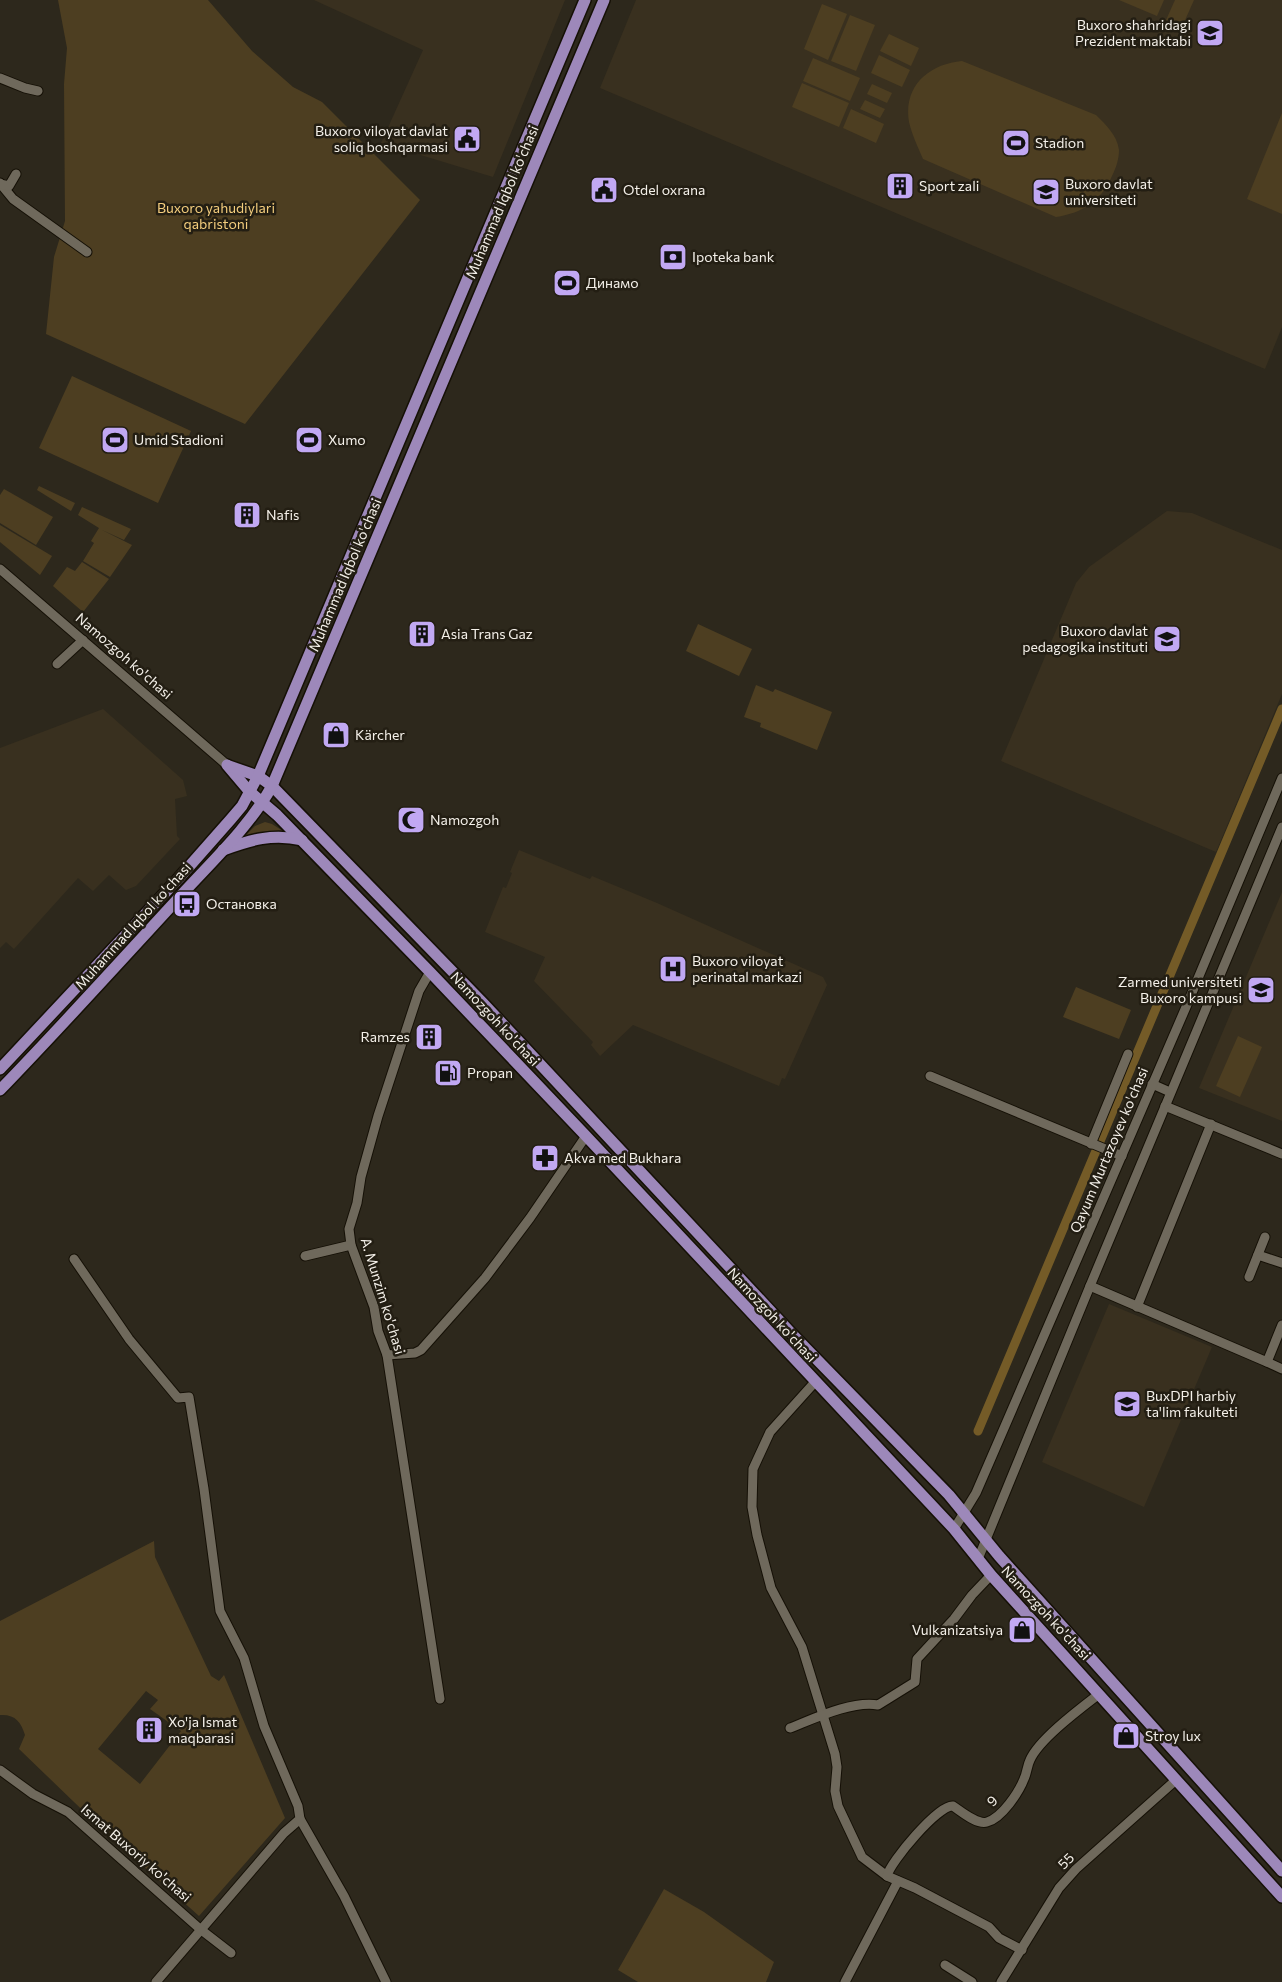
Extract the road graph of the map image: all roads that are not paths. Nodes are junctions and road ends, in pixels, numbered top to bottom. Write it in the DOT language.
graph roads {
  1 [pos="585,0"];
  2 [pos="604,0"];
  3 [pos="0,78"];
  4 [pos="38,91"];
  5 [pos="16,174"];
  6 [pos="0,184"];
  7 [pos="86,252"];
  8 [pos="0,569"];
  9 [pos="82,640"];
  10 [pos="57,664"];
  11 [pos="227,765"];
  12 [pos="258,776"];
  13 [pos="1282,778"];
  14 [pos="272,786"];
  15 [pos="249,791"];
  16 [pos="262,803"];
  17 [pos="1282,827"];
  18 [pos="302,840"];
  19 [pos="222,850"];
  20 [pos="430,972"];
  21 [pos="1128,1054"];
  22 [pos="0,1069"];
  23 [pos="930,1076"];
  24 [pos="1152,1084"];
  25 [pos="0,1090"];
  26 [pos="1170,1092"];
  27 [pos="1164,1106"];
  28 [pos="1211,1124"];
  29 [pos="586,1136"];
  30 [pos="612,1140"];
  31 [pos="595,1146"];
  32 [pos="1097,1146"];
  33 [pos="1282,1154"];
  34 [pos="1122,1156"];
  35 [pos="1265,1236"];
  36 [pos="351,1245"];
  37 [pos="1258,1255"];
  38 [pos="305,1256"];
  39 [pos="74,1260"];
  40 [pos="1282,1263"];
  41 [pos="1249,1277"];
  42 [pos="1090,1286"];
  43 [pos="1137,1307"];
  44 [pos="1282,1325"];
  45 [pos="387,1354"];
  46 [pos="1267,1362"];
  47 [pos="1282,1369"];
  48 [pos="815,1382"];
  49 [pos="964,1513"];
  50 [pos="954,1530"];
  51 [pos="986,1541"];
  52 [pos="978,1559"];
  53 [pos="991,1575"];
  54 [pos="1099,1694"];
  55 [pos="440,1699"];
  56 [pos="824,1715"];
  57 [pos="790,1728"];
  58 [pos="0,1770"];
  59 [pos="1176,1780"];
  60 [pos="300,1819"];
  61 [pos="1282,1871"];
  62 [pos="887,1876"];
  63 [pos="898,1881"];
  64 [pos="1282,1897"];
  65 [pos="200,1929"];
  66 [pos="1022,1950"];
  67 [pos="232,1953"];
  68 [pos="945,1965"];
  69 [pos="156,1982"];
  70 [pos="386,1982"];
  71 [pos="845,1982"];
  72 [pos="972,1982"];
  73 [pos="1001,1982"];
  1 -- 12 [label="main road, Muhammad Iqbol ko'chasi"];
  2 -- 14 [label="main road, Muhammad Iqbol ko'chasi"];
  3 -- 4 [label="street"];
  5 -- 6 [label="street"];
  6 -- 7 [label="street"];
  8 -- 9 [label="street, Namozgoh ko'chasi"];
  9 -- 10 [label="street"];
  9 -- 11 [label="street, Namozgoh ko'chasi"];
  11 -- 12 [label="main road, Namozgoh ko'chasi"];
  11 -- 15 [label="main road, Namozgoh ko'chasi"];
  12 -- 14 [label="main road, Namozgoh ko'chasi"];
  12 -- 15 [label="main road, Muhammad Iqbol ko'chasi"];
  13 -- 24 [label="street, Qayum Murtazoyev ko'chasi"];
  14 -- 16 [label="main road, Muhammad Iqbol ko'chasi"];
  14 -- 30 [label="main road, Namozgoh ko'chasi"];
  15 -- 16 [label="main road, Namozgoh ko'chasi"];
  15 -- 22 [label="main road, Muhammad Iqbol ko'chasi"];
  16 -- 18 [label="main road, Namozgoh ko'chasi"];
  16 -- 19 [label="main road, Muhammad Iqbol ko'chasi"];
  17 -- 26 [label="street"];
  18 -- 19 [label="main road"];
  18 -- 20 [label="main road, Namozgoh ko'chasi"];
  19 -- 25 [label="main road, Muhammad Iqbol ko'chasi"];
  20 -- 29 [label="main road, Namozgoh ko'chasi"];
  20 -- 36 [label="street, A. Munzim ko'chasi"];
  21 -- 32 [label="street"];
  23 -- 32 [label="street"];
  24 -- 26 [label="street"];
  24 -- 34 [label="street, Qayum Murtazoyev ko'chasi"];
  26 -- 27 [label="street"];
  27 -- 28 [label="street"];
  27 -- 42 [label="street"];
  28 -- 33 [label="street"];
  28 -- 43 [label="street"];
  29 -- 31 [label="main road, Namozgoh ko'chasi"];
  29 -- 45 [label="street"];
  30 -- 31 [label="main road"];
  30 -- 49 [label="main road, Namozgoh ko'chasi"];
  31 -- 48 [label="main road, Namozgoh ko'chasi"];
  32 -- 34 [label="street"];
  34 -- 49 [label="street, Qayum Murtazoyev ko'chasi"];
  35 -- 37 [label="street"];
  36 -- 38 [label="street"];
  36 -- 45 [label="street, A. Munzim ko'chasi"];
  37 -- 40 [label="street"];
  37 -- 41 [label="street"];
  39 -- 60 [label="street"];
  42 -- 43 [label="street"];
  42 -- 51 [label="street"];
  43 -- 46 [label="street"];
  44 -- 46 [label="street"];
  45 -- 55 [label="street, A. Munzim ko'chasi"];
  46 -- 47 [label="street"];
  48 -- 50 [label="main road, Namozgoh ko'chasi"];
  48 -- 56 [label="street"];
  49 -- 50 [label="street, Qayum Murtazoyev ko'chasi"];
  49 -- 51 [label="main road, Namozgoh ko'chasi"];
  50 -- 52 [label="main road, Namozgoh ko'chasi"];
  51 -- 52 [label="street"];
  51 -- 61 [label="main road, Namozgoh ko'chasi"];
  52 -- 53 [label="main road, Namozgoh ko'chasi"];
  53 -- 54 [label="main road, Namozgoh ko'chasi"];
  53 -- 56 [label="street"];
  54 -- 59 [label="main road, Namozgoh ko'chasi"];
  54 -- 62 [label="street, 9"];
  56 -- 57 [label="street"];
  56 -- 62 [label="street"];
  58 -- 65 [label="street, Ismat Buxoriy ko'chasi"];
  59 -- 64 [label="main road, Namozgoh ko'chasi"];
  59 -- 66 [label="street, 55"];
  60 -- 65 [label="street"];
  60 -- 70 [label="street"];
  62 -- 63 [label="street"];
  63 -- 66 [label="street"];
  63 -- 71 [label="street"];
  65 -- 67 [label="street, Ismat Buxoriy ko'chasi"];
  65 -- 69 [label="street"];
  66 -- 73 [label="street, 55"];
  68 -- 72 [label="street"];
}
